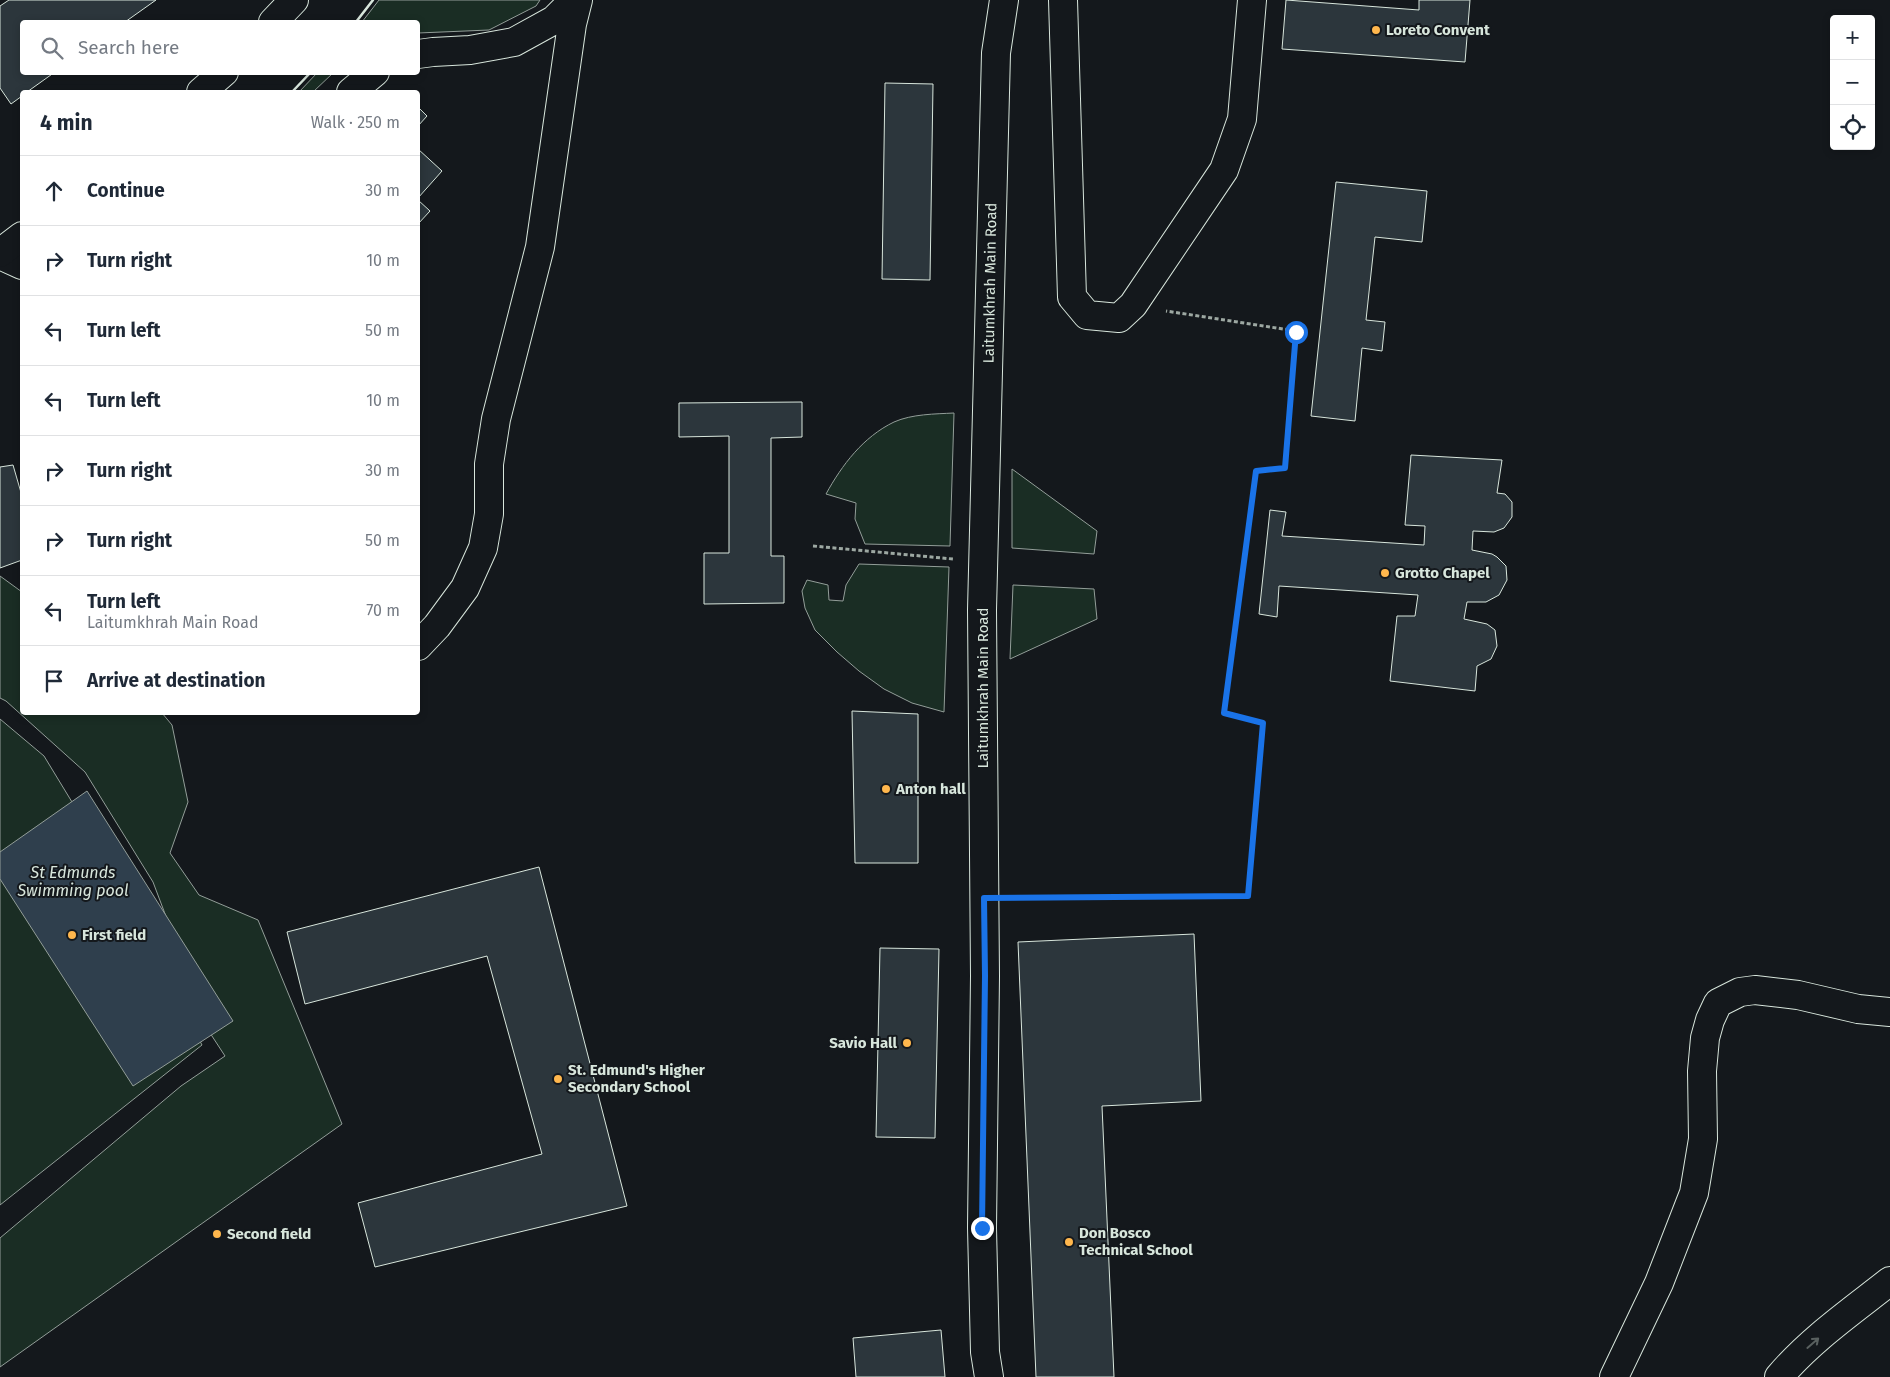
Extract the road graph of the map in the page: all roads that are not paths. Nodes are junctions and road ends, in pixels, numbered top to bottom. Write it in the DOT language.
graph roads {
  1 [pos="294,0"];
  2 [pos="576,0"];
  3 [pos="1004,0"];
  4 [pos="1063,0"];
  5 [pos="1252,0"];
  6 [pos="275,20"];
  7 [pos="420,54"];
  8 [pos="221,75"];
  9 [pos="371,75"];
  10 [pos="203,90"];
  11 [pos="353,90"];
  12 [pos="20,238"];
  13 [pos="0,254"];
  14 [pos="20,264"];
  15 [pos="420,644"];
  16 [pos="1890,1012"];
  17 [pos="1890,1281"];
  18 [pos="989,1377"];
  19 [pos="1614,1377"];
  20 [pos="1779,1377"];
  1 -- 6 [label="main road"];
  2 -- 7 [label="main road"];
  2 -- 15 [label="main road"];
  3 -- 18 [label="main road, Laitumkhrah Main Road"];
  4 -- 5 [label="main road"];
  8 -- 10 [label="main road"];
  9 -- 11 [label="main road"];
  12 -- 13 [label="main road"];
  13 -- 14 [label="main road"];
  16 -- 19 [label="main road"];
  20 -- 17 [label="main road, one-way"];
}
